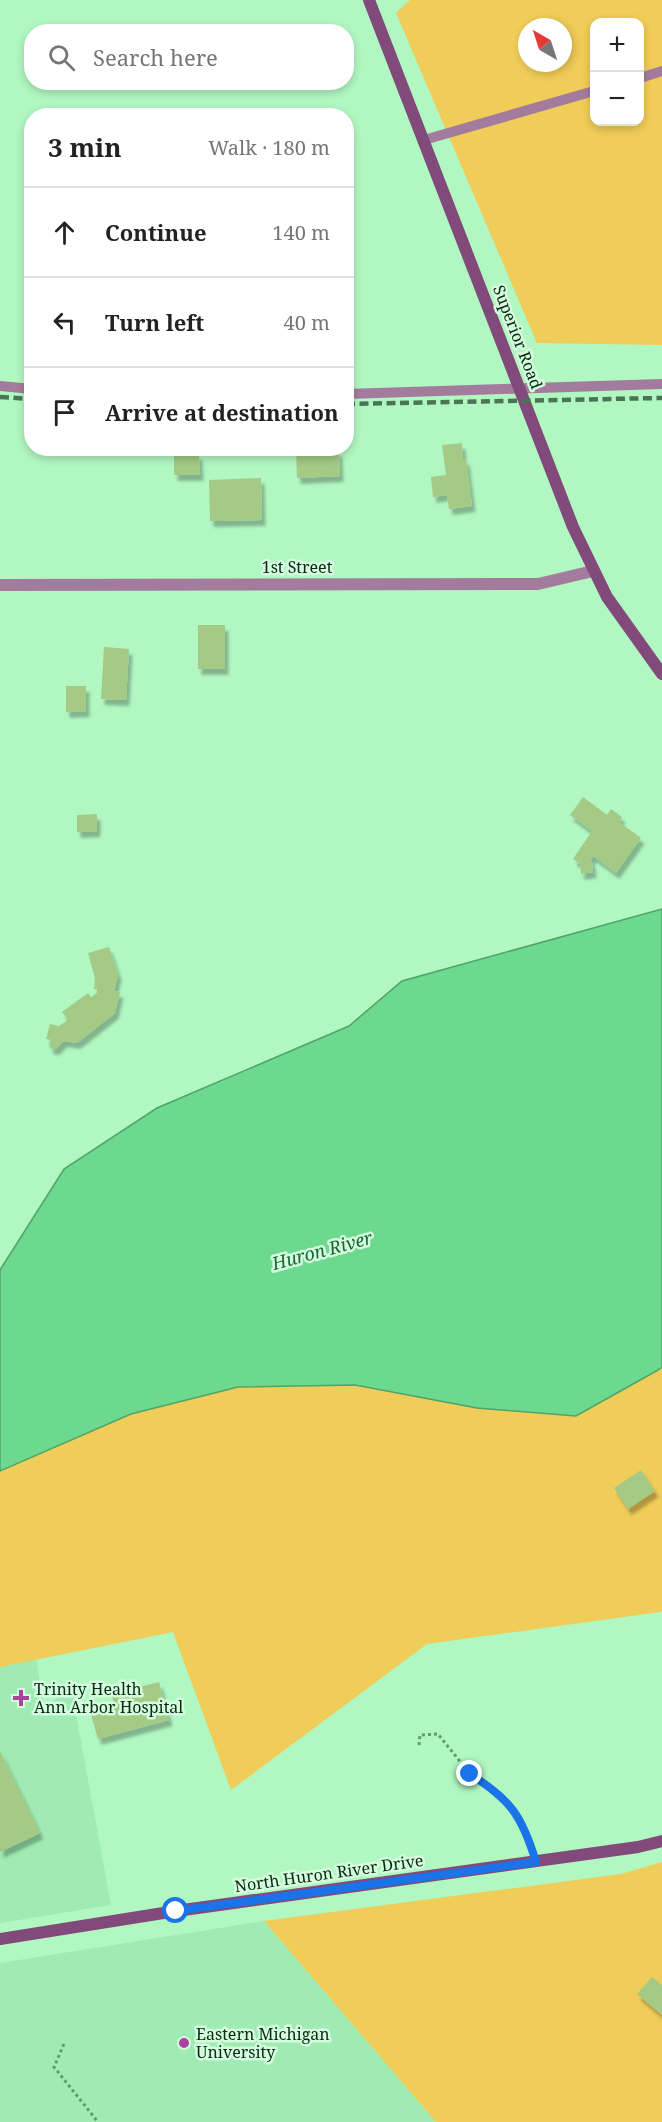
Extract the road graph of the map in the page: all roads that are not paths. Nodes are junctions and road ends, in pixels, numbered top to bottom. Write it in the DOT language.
graph roads {
  1 [pos="369,0"];
  2 [pos="662,71"];
  3 [pos="644,76"];
  4 [pos="590,92"];
  5 [pos="424,140"];
  6 [pos="662,384"];
  7 [pos="0,386"];
  8 [pos="24,388"];
  9 [pos="520,388"];
  10 [pos="354,394"];
  11 [pos="594,571"];
  12 [pos="0,585"];
  13 [pos="662,674"];
  14 [pos="662,1841"];
  15 [pos="0,1939"];
  1 -- 5 [label="main road, Superior Road"];
  2 -- 3 [label="lane"];
  4 -- 5 [label="lane"];
  5 -- 9 [label="main road, Superior Road"];
  6 -- 9 [label="lane"];
  7 -- 8 [label="lane"];
  9 -- 10 [label="lane"];
  9 -- 11 [label="main road, Superior Road"];
  11 -- 12 [label="street, 1st Street"];
  11 -- 13 [label="main road, Superior Road"];
  14 -- 15 [label="main road, North Huron River Drive"];
}
